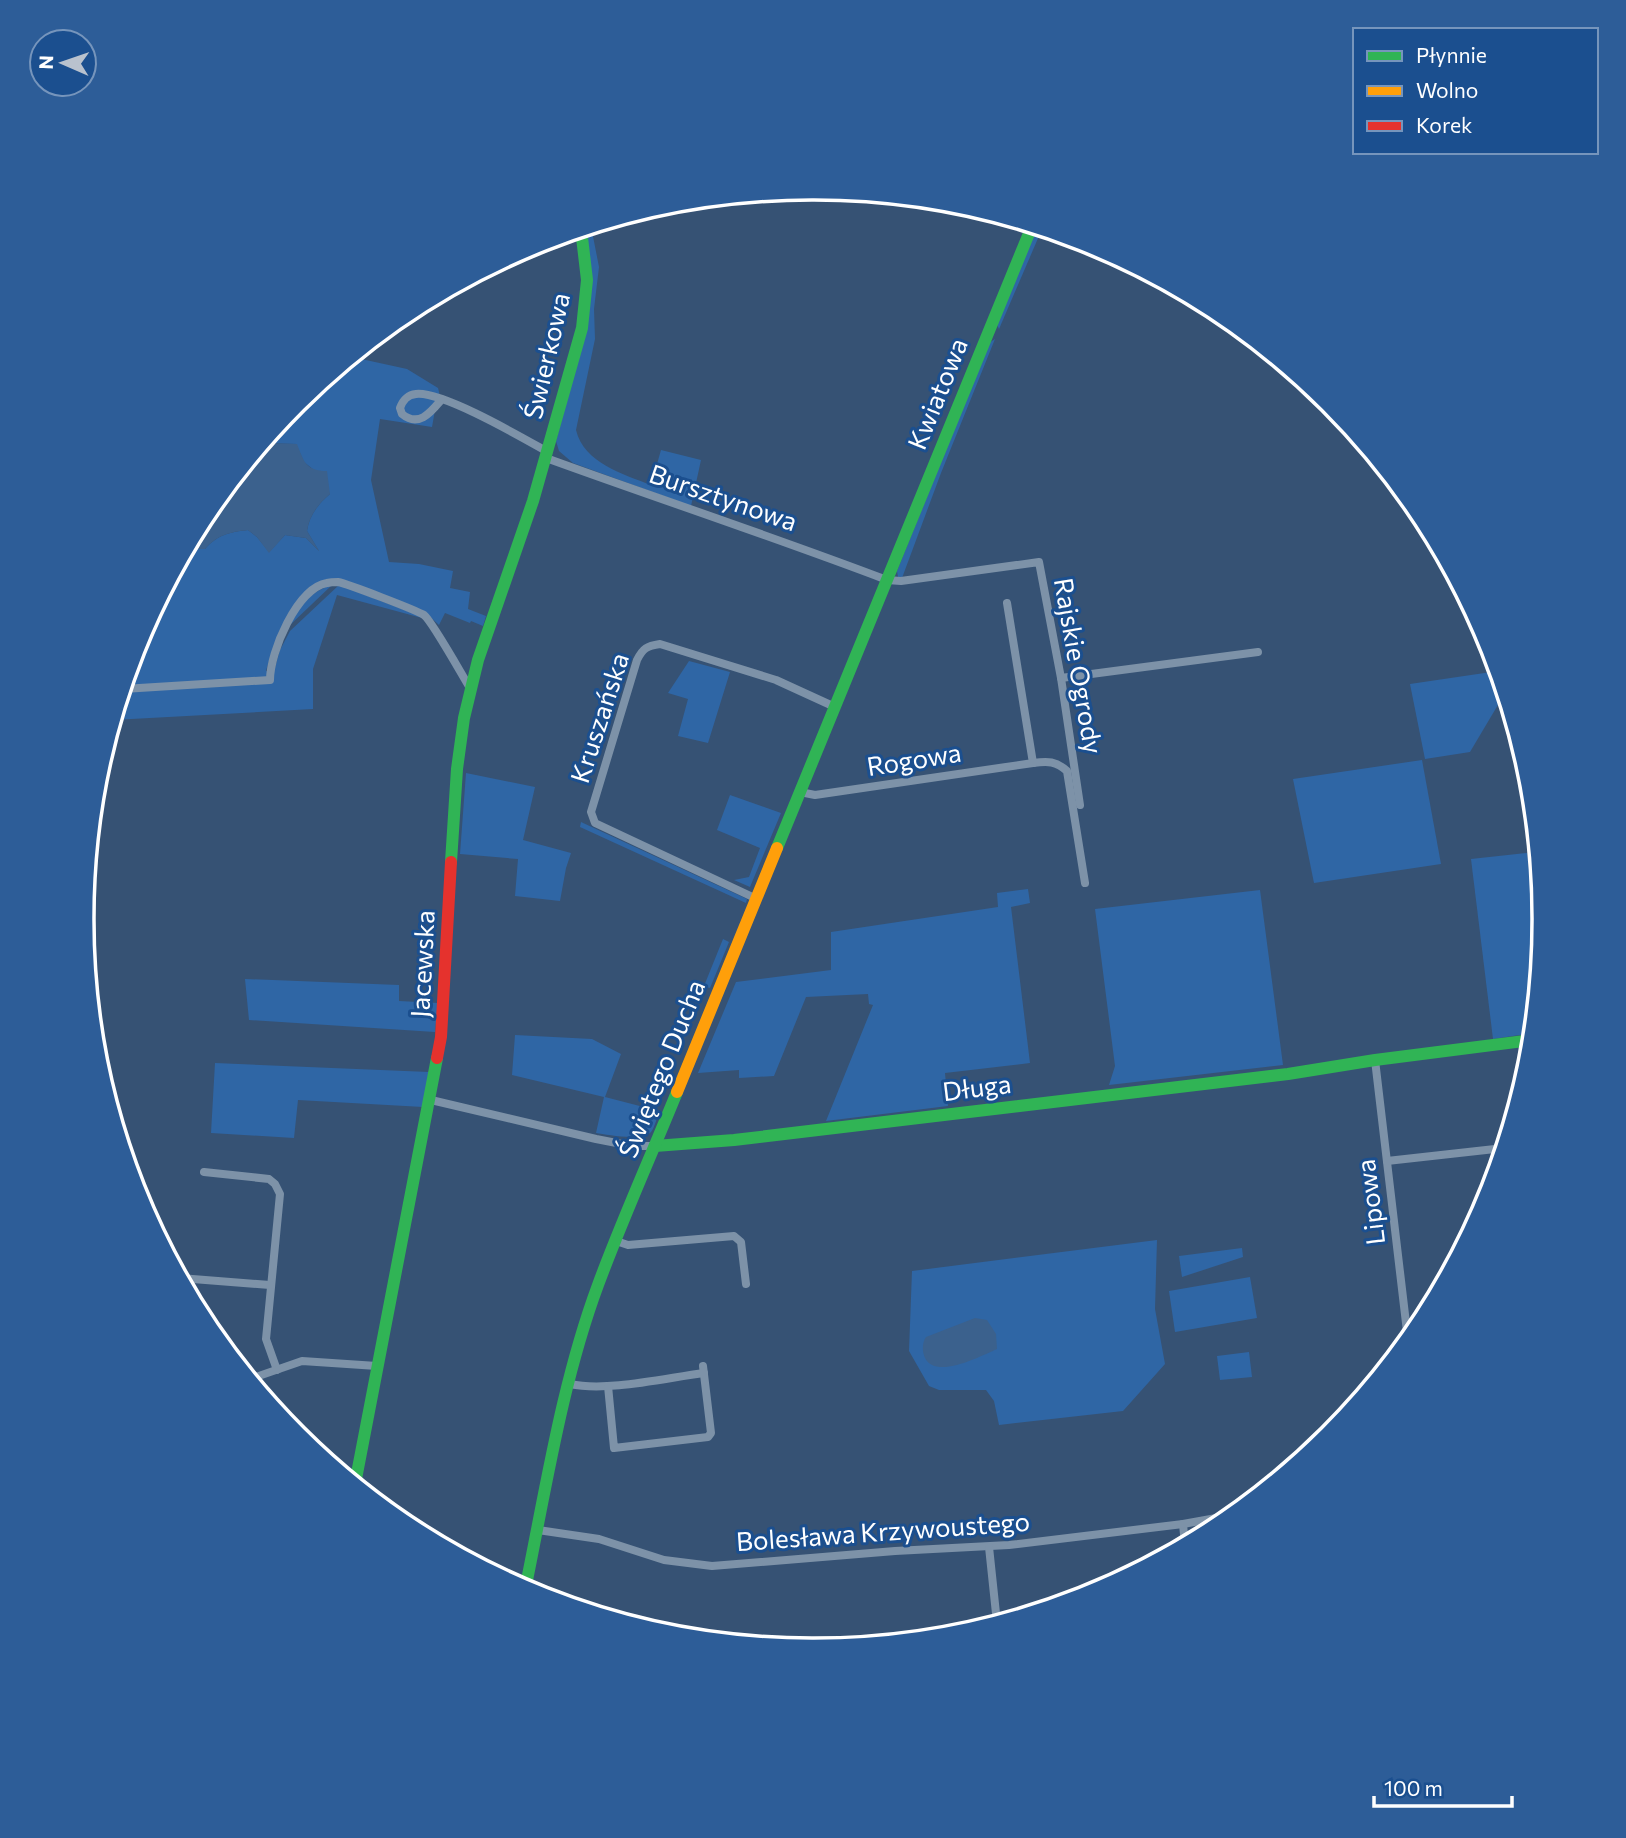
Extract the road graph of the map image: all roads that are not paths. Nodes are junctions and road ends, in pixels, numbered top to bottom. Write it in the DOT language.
graph roads {
  1 [pos="1029,234"];
  2 [pos="582,239"];
  3 [pos="442,399"];
  4 [pos="547,455"];
  5 [pos="887,580"];
  6 [pos="1007,603"];
  7 [pos="1258,652"];
  8 [pos="1061,678"];
  9 [pos="133,688"];
  10 [pos="470,688"];
  11 [pos="835,707"];
  12 [pos="1033,763"];
  13 [pos="800,792"];
  14 [pos="1080,805"];
  15 [pos="1086,883"];
  16 [pos="757,899"];
  17 [pos="1521,1041"];
  18 [pos="1376,1060"];
  19 [pos="431,1100"];
  20 [pos="656,1146"];
  21 [pos="1493,1149"];
  22 [pos="1387,1161"];
  23 [pos="204,1172"];
  24 [pos="616,1241"];
  25 [pos="192,1279"];
  26 [pos="746,1284"];
  27 [pos="270,1285"];
  28 [pos="1406,1324"];
  29 [pos="377,1366"];
  30 [pos="277,1370"];
  31 [pos="260,1376"];
  32 [pos="569,1384"];
  33 [pos="608,1386"];
  34 [pos="357,1473"];
  35 [pos="1206,1520"];
  36 [pos="1183,1524"];
  37 [pos="538,1530"];
  38 [pos="1184,1534"];
  39 [pos="989,1547"];
  40 [pos="525,1577"];
  41 [pos="995,1614"];
  1 -- 5 [label="street, Kwiatowa"];
  2 -- 4 [label="street, Świerkowa"];
  3 -- 3 [label="street, Bursztynowa"];
  3 -- 4 [label="street, Bursztynowa"];
  4 -- 5 [label="street, Bursztynowa"];
  4 -- 10 [label="street, Jacewska"];
  5 -- 8 [label="street, Rajskie Ogrody"];
  5 -- 11 [label="street, Świętego Ducha"];
  6 -- 12 [label="street"];
  7 -- 8 [label="street"];
  8 -- 14 [label="street, Rajskie Ogrody"];
  9 -- 10 [label="street"];
  10 -- 19 [label="street, Jacewska"];
  11 -- 13 [label="street, Świętego Ducha"];
  11 -- 16 [label="street, Kruszańska"];
  12 -- 13 [label="street, Rogowa"];
  12 -- 15 [label="street, Rogowa"];
  13 -- 16 [label="street, Świętego Ducha"];
  16 -- 20 [label="street, Świętego Ducha"];
  17 -- 18 [label="street, Długa"];
  18 -- 20 [label="street, Długa"];
  18 -- 22 [label="street, Lipowa"];
  19 -- 20 [label="street, Długa"];
  19 -- 29 [label="street, Jacewska"];
  20 -- 24 [label="street, Świętego Ducha"];
  21 -- 22 [label="street"];
  22 -- 28 [label="street, Lipowa"];
  23 -- 27 [label="street"];
  24 -- 26 [label="street"];
  24 -- 32 [label="street, Świętego Ducha"];
  25 -- 27 [label="street"];
  27 -- 30 [label="street"];
  29 -- 30 [label="street"];
  29 -- 34 [label="street, Jacewska"];
  30 -- 31 [label="street"];
  32 -- 33 [label="street"];
  32 -- 37 [label="street, Świętego Ducha"];
  33 -- 33 [label="street"];
  35 -- 36 [label="street, Bolesława Krzywoustego"];
  36 -- 38 [label="street"];
  36 -- 39 [label="street, Bolesława Krzywoustego"];
  37 -- 39 [label="street, Bolesława Krzywoustego"];
  37 -- 40 [label="street, Świętego Ducha"];
  39 -- 41 [label="street"];
}
